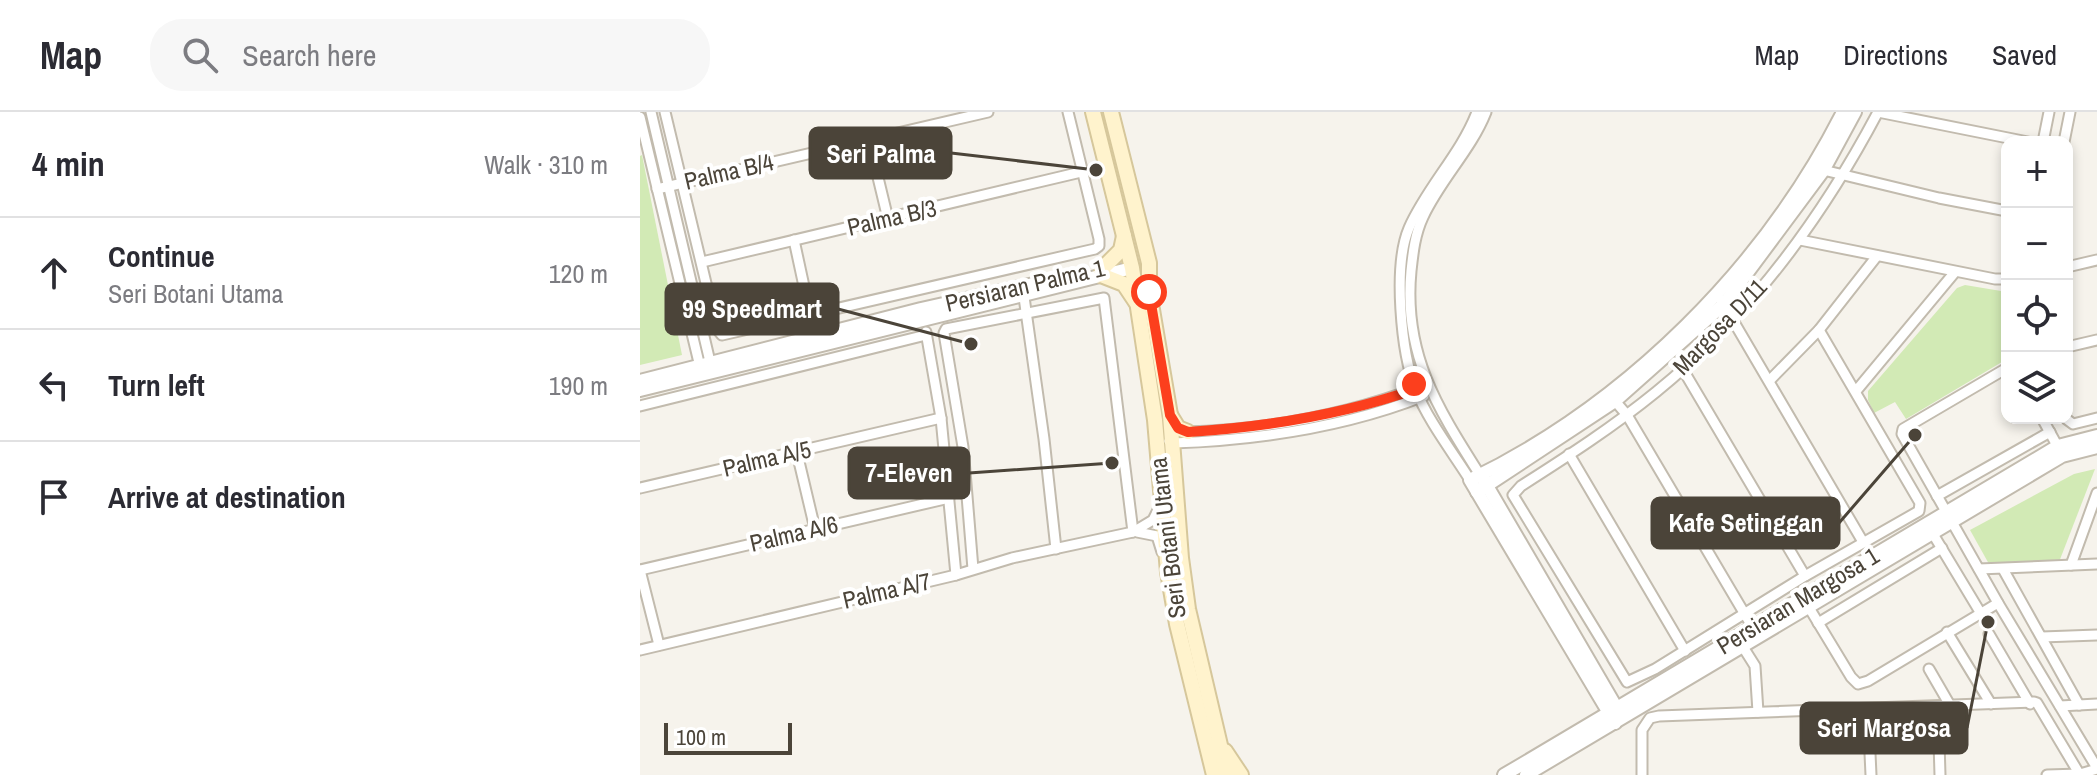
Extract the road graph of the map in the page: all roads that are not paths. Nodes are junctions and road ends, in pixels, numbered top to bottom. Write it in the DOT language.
graph roads {
  1 [pos="651,112"];
  2 [pos="665,112"];
  3 [pos="988,112"];
  4 [pos="1068,112"];
  5 [pos="1093,112"];
  6 [pos="1111,112"];
  7 [pos="1477,112"];
  8 [pos="1486,112"];
  9 [pos="1843,112"];
  10 [pos="1855,112"];
  11 [pos="1878,112"];
  12 [pos="2049,112"];
  13 [pos="2070,112"];
  14 [pos="640,117"];
  15 [pos="2044,136"];
  16 [pos="2065,136"];
  17 [pos="2001,137"];
  18 [pos="869,140"];
  19 [pos="1818,168"];
  20 [pos="1081,172"];
  21 [pos="1843,176"];
  22 [pos="682,182"];
  23 [pos="669,186"];
  24 [pos="657,189"];
  25 [pos="2001,210"];
  26 [pos="888,219"];
  27 [pos="1142,230"];
  28 [pos="1412,232"];
  29 [pos="1124,235"];
  30 [pos="794,240"];
  31 [pos="1800,240"];
  32 [pos="1409,250"];
  33 [pos="1877,256"];
  34 [pos="2097,260"];
  35 [pos="702,262"];
  36 [pos="1133,265"];
  37 [pos="2073,266"];
  38 [pos="1102,272"];
  39 [pos="1955,272"];
  40 [pos="2001,278"];
  41 [pos="1023,292"];
  42 [pos="1149,292"];
  43 [pos="1720,299"];
  44 [pos="1139,309"];
  45 [pos="1027,313"];
  46 [pos="810,314"];
  47 [pos="922,314"];
  48 [pos="1734,318"];
  49 [pos="1819,330"];
  50 [pos="926,335"];
  51 [pos="2097,340"];
  52 [pos="2073,346"];
  53 [pos="1682,368"];
  54 [pos="706,369"];
  55 [pos="2001,372"];
  56 [pos="1770,380"];
  57 [pos="640,381"];
  58 [pos="1429,389"];
  59 [pos="640,390"];
  60 [pos="1856,391"];
  61 [pos="1418,393"];
  62 [pos="1615,401"];
  63 [pos="640,406"];
  64 [pos="1627,415"];
  65 [pos="1162,417"];
  66 [pos="941,418"];
  67 [pos="2097,418"];
  68 [pos="2045,424"];
  69 [pos="2073,424"];
  70 [pos="2050,432"];
  71 [pos="2097,436"];
  72 [pos="1177,438"];
  73 [pos="2097,447"];
  74 [pos="2060,451"];
  75 [pos="797,453"];
  76 [pos="1158,453"];
  77 [pos="1569,454"];
  78 [pos="1478,483"];
  79 [pos="640,488"];
  80 [pos="1161,489"];
  81 [pos="2097,493"];
  82 [pos="1937,496"];
  83 [pos="949,498"];
  84 [pos="1950,517"];
  85 [pos="815,529"];
  86 [pos="1133,532"];
  87 [pos="1933,534"];
  88 [pos="1863,542"];
  89 [pos="1942,548"];
  90 [pos="1056,549"];
  91 [pos="2097,564"];
  92 [pos="2071,565"];
  93 [pos="973,569"];
  94 [pos="1979,569"];
  95 [pos="2003,569"];
  96 [pos="640,570"];
  97 [pos="1168,572"];
  98 [pos="956,575"];
  99 [pos="1805,576"];
  100 [pos="1805,602"];
  101 [pos="1998,603"];
  102 [pos="1980,612"];
  103 [pos="1745,614"];
  104 [pos="1818,623"];
  105 [pos="1753,628"];
  106 [pos="1947,632"];
  107 [pos="1989,634"];
  108 [pos="2097,635"];
  109 [pos="2042,637"];
  110 [pos="659,645"];
  111 [pos="1743,647"];
  112 [pos="640,650"];
  113 [pos="1685,651"];
  114 [pos="1929,669"];
  115 [pos="1991,704"];
  116 [pos="2030,704"];
  117 [pos="2097,704"];
  118 [pos="2079,705"];
  119 [pos="2060,706"];
  120 [pos="1951,707"];
  121 [pos="1938,708"];
  122 [pos="1868,710"];
  123 [pos="1612,711"];
  124 [pos="1758,712"];
  125 [pos="1205,733"];
  126 [pos="1220,744"];
  127 [pos="2097,768"];
  128 [pos="1203,775"];
  129 [pos="1214,775"];
  130 [pos="1227,775"];
  131 [pos="1241,775"];
  132 [pos="1504,775"];
  133 [pos="1526,775"];
  134 [pos="1642,775"];
  135 [pos="1871,775"];
  136 [pos="1940,775"];
  137 [pos="2047,775"];
  138 [pos="2080,775"];
  1 -- 23 [label="street"];
  2 -- 22 [label="street"];
  3 -- 18 [label="street, Palma B/4"];
  4 -- 20 [label="street"];
  5 -- 29 [label="main road, Seri Botani Utama"];
  6 -- 27 [label="main road, Seri Botani Utama"];
  7 -- 28 [label="street"];
  8 -- 28 [label="street"];
  9 -- 19 [label="street"];
  10 -- 19 [label="street"];
  11 -- 17 [label="street"];
  11 -- 21 [label="street, Margosa D/11"];
  12 -- 15 [label="street"];
  13 -- 16 [label="street"];
  14 -- 24 [label="street"];
  18 -- 22 [label="street, Palma B/4"];
  18 -- 26 [label="street"];
  19 -- 21 [label="street"];
  19 -- 43 [label="street"];
  20 -- 26 [label="street, Palma B/3"];
  20 -- 46 [label="street"];
  21 -- 25 [label="street"];
  21 -- 31 [label="street, Margosa D/11"];
  22 -- 23 [label="street, Palma B/4"];
  22 -- 35 [label="street"];
  23 -- 24 [label="street, Palma B/4"];
  23 -- 54 [label="street"];
  24 -- 54 [label="street"];
  26 -- 30 [label="street, Palma B/3"];
  27 -- 36 [label="main road"];
  27 -- 42 [label="main road, Seri Botani Utama"];
  28 -- 32 [label="street"];
  29 -- 36 [label="main road, Seri Botani Utama"];
  29 -- 38 [label="main road"];
  30 -- 35 [label="street, Palma B/3"];
  30 -- 46 [label="street"];
  31 -- 33 [label="street"];
  31 -- 48 [label="street, Margosa D/11"];
  32 -- 58 [label="street"];
  32 -- 61 [label="street"];
  33 -- 39 [label="street"];
  33 -- 49 [label="street"];
  34 -- 37 [label="street"];
  35 -- 46 [label="street"];
  36 -- 38 [label="street, Persiaran Palma 1"];
  36 -- 42 [label="main road"];
  36 -- 44 [label="main road, Seri Botani Utama"];
  38 -- 41 [label="street, Persiaran Palma 1"];
  38 -- 44 [label="main road"];
  39 -- 40 [label="street"];
  39 -- 60 [label="street"];
  41 -- 45 [label="street"];
  41 -- 47 [label="street, Persiaran Palma 1"];
  42 -- 65 [label="main road, Seri Botani Utama"];
  43 -- 48 [label="street"];
  43 -- 62 [label="street"];
  43 -- 78 [label="street"];
  44 -- 65 [label="main road, Seri Botani Utama"];
  45 -- 86 [label="street"];
  45 -- 90 [label="street"];
  45 -- 93 [label="street"];
  47 -- 50 [label="street"];
  47 -- 54 [label="street, Persiaran Palma 1"];
  48 -- 53 [label="street, Margosa D/11"];
  48 -- 56 [label="street"];
  49 -- 56 [label="street"];
  49 -- 60 [label="street"];
  50 -- 63 [label="street"];
  50 -- 66 [label="street"];
  51 -- 52 [label="street"];
  53 -- 64 [label="street, Margosa D/11"];
  53 -- 99 [label="street"];
  54 -- 57 [label="street, Persiaran Palma 1"];
  54 -- 59 [label="street"];
  55 -- 82 [label="street"];
  56 -- 88 [label="street"];
  58 -- 61 [label="street"];
  58 -- 78 [label="street"];
  60 -- 88 [label="street"];
  61 -- 72 [label="street"];
  61 -- 78 [label="street"];
  62 -- 64 [label="street"];
  62 -- 78 [label="street"];
  64 -- 77 [label="street, Margosa D/11"];
  64 -- 103 [label="street"];
  65 -- 72 [label="street"];
  65 -- 72 [label="main road"];
  65 -- 76 [label="main road, Seri Botani Utama"];
  66 -- 75 [label="street, Palma A/5"];
  66 -- 83 [label="street"];
  67 -- 69 [label="street"];
  68 -- 70 [label="street"];
  70 -- 74 [label="street"];
  70 -- 82 [label="street"];
  71 -- 74 [label="street, Persiaran Margosa 1"];
  72 -- 76 [label="street"];
  72 -- 126 [label="main road, Seri Botani Utama"];
  73 -- 74 [label="street, Persiaran Margosa 1"];
  74 -- 84 [label="street, Persiaran Margosa 1"];
  75 -- 79 [label="street, Palma A/5"];
  75 -- 85 [label="street"];
  76 -- 80 [label="main road, Seri Botani Utama"];
  77 -- 113 [label="street"];
  77 -- 113 [label="street, Margosa D/11"];
  78 -- 123 [label="street"];
  80 -- 86 [label="street"];
  80 -- 97 [label="main road, Seri Botani Utama"];
  81 -- 92 [label="street"];
  82 -- 84 [label="street"];
  83 -- 85 [label="street, Palma A/6"];
  83 -- 98 [label="street"];
  84 -- 87 [label="street, Persiaran Margosa 1"];
  84 -- 94 [label="street"];
  84 -- 100 [label="street, Persiaran Margosa 1"];
  85 -- 96 [label="street, Palma A/6"];
  86 -- 90 [label="street, Palma A/7"];
  86 -- 97 [label="street"];
  87 -- 89 [label="street"];
  87 -- 100 [label="street, Persiaran Margosa 1"];
  88 -- 99 [label="street"];
  89 -- 102 [label="street"];
  89 -- 104 [label="street"];
  90 -- 93 [label="street, Palma A/7"];
  91 -- 92 [label="street"];
  92 -- 95 [label="street"];
  93 -- 98 [label="street, Palma A/7"];
  94 -- 95 [label="street"];
  94 -- 101 [label="street"];
  95 -- 109 [label="street"];
  96 -- 110 [label="street"];
  97 -- 125 [label="main road, Seri Botani Utama"];
  98 -- 110 [label="street, Palma A/7"];
  99 -- 103 [label="street"];
  100 -- 104 [label="street"];
  100 -- 105 [label="street, Persiaran Margosa 1"];
  100 -- 111 [label="street, Persiaran Margosa 1"];
  101 -- 102 [label="street"];
  101 -- 119 [label="street"];
  102 -- 106 [label="street"];
  103 -- 105 [label="street"];
  103 -- 113 [label="street"];
  104 -- 106 [label="street"];
  105 -- 123 [label="street, Persiaran Margosa 1"];
  106 -- 115 [label="street"];
  107 -- 116 [label="street"];
  108 -- 109 [label="street"];
  109 -- 118 [label="street"];
  110 -- 112 [label="street, Palma A/7"];
  111 -- 123 [label="street, Persiaran Margosa 1"];
  111 -- 124 [label="street"];
  114 -- 120 [label="street"];
  115 -- 116 [label="street"];
  115 -- 120 [label="street"];
  116 -- 138 [label="street"];
  117 -- 118 [label="street"];
  118 -- 119 [label="street"];
  119 -- 127 [label="street"];
  120 -- 121 [label="street"];
  121 -- 122 [label="street"];
  121 -- 136 [label="street"];
  122 -- 124 [label="street"];
  122 -- 135 [label="street"];
  123 -- 132 [label="street, Persiaran Margosa 1"];
  123 -- 133 [label="street, Persiaran Margosa 1"];
  124 -- 134 [label="street"];
  125 -- 128 [label="main road"];
  125 -- 129 [label="main road, Seri Botani Utama"];
  126 -- 130 [label="main road, Seri Botani Utama"];
  126 -- 131 [label="main road"];
  127 -- 138 [label="street"];
  137 -- 138 [label="street"];
}
